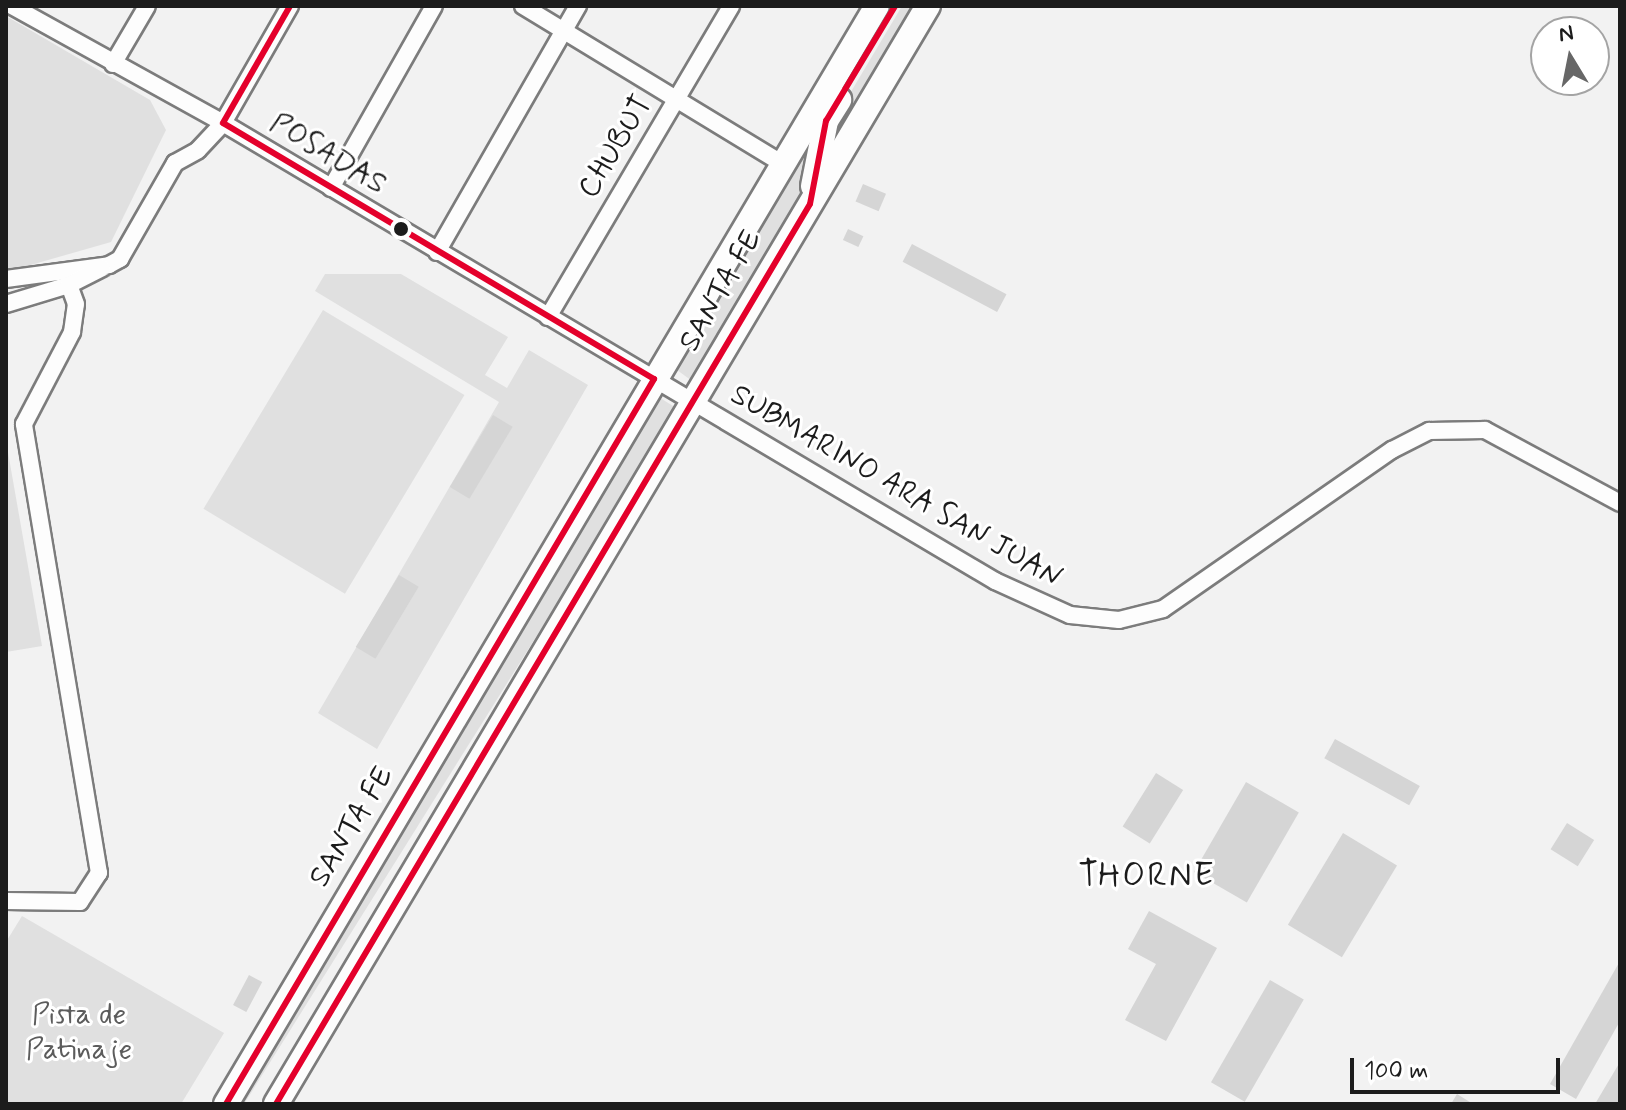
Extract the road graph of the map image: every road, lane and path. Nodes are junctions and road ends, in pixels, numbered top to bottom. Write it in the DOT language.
graph roads {
  1 [pos="12,6"];
  2 [pos="147,6"];
  3 [pos="290,6"];
  4 [pos="434,6"];
  5 [pos="523,6"];
  6 [pos="578,6"];
  7 [pos="731,6"];
  8 [pos="877,6"];
  9 [pos="895,6"];
  10 [pos="928,6"];
  11 [pos="564,30"];
  12 [pos="113,64"];
  13 [pos="677,99"];
  14 [pos="223,123"];
  15 [pos="783,164"];
  16 [pos="331,188"];
  17 [pos="810,204"];
  18 [pos="437,252"];
  19 [pos="109,265"];
  20 [pos="6,279"];
  21 [pos="69,285"];
  22 [pos="6,304"];
  23 [pos="548,317"];
  24 [pos="654,379"];
  25 [pos="693,403"];
  26 [pos="1620,503"];
  27 [pos="6,901"];
  28 [pos="226,1104"];
  29 [pos="276,1104"];
  1 -- 12 [label="street, POSADAS"];
  2 -- 12 [label="street"];
  3 -- 14 [label="street"];
  4 -- 16 [label="street"];
  5 -- 11 [label="street"];
  6 -- 11 [label="street"];
  7 -- 13 [label="street, CHUBUT"];
  8 -- 15 [label="main road, SANTA FE"];
  9 -- 17 [label="main road"];
  10 -- 17 [label="main road, SANTA FE"];
  11 -- 13 [label="street"];
  11 -- 18 [label="street"];
  12 -- 14 [label="street, POSADAS"];
  13 -- 15 [label="street"];
  13 -- 23 [label="street, CHUBUT"];
  14 -- 16 [label="street, POSADAS"];
  14 -- 19 [label="street"];
  15 -- 24 [label="main road, SANTA FE"];
  16 -- 18 [label="street, POSADAS"];
  17 -- 25 [label="main road, SANTA FE"];
  18 -- 23 [label="street, POSADAS"];
  19 -- 20 [label="street"];
  19 -- 21 [label="street"];
  21 -- 22 [label="street"];
  21 -- 27 [label="street"];
  23 -- 24 [label="street, POSADAS"];
  24 -- 25 [label="street, SUBMARINO ARA SAN JUAN"];
  24 -- 28 [label="main road, SANTA FE"];
  25 -- 26 [label="street, SUBMARINO ARA SAN JUAN"];
  25 -- 29 [label="main road, SANTA FE"];
}
